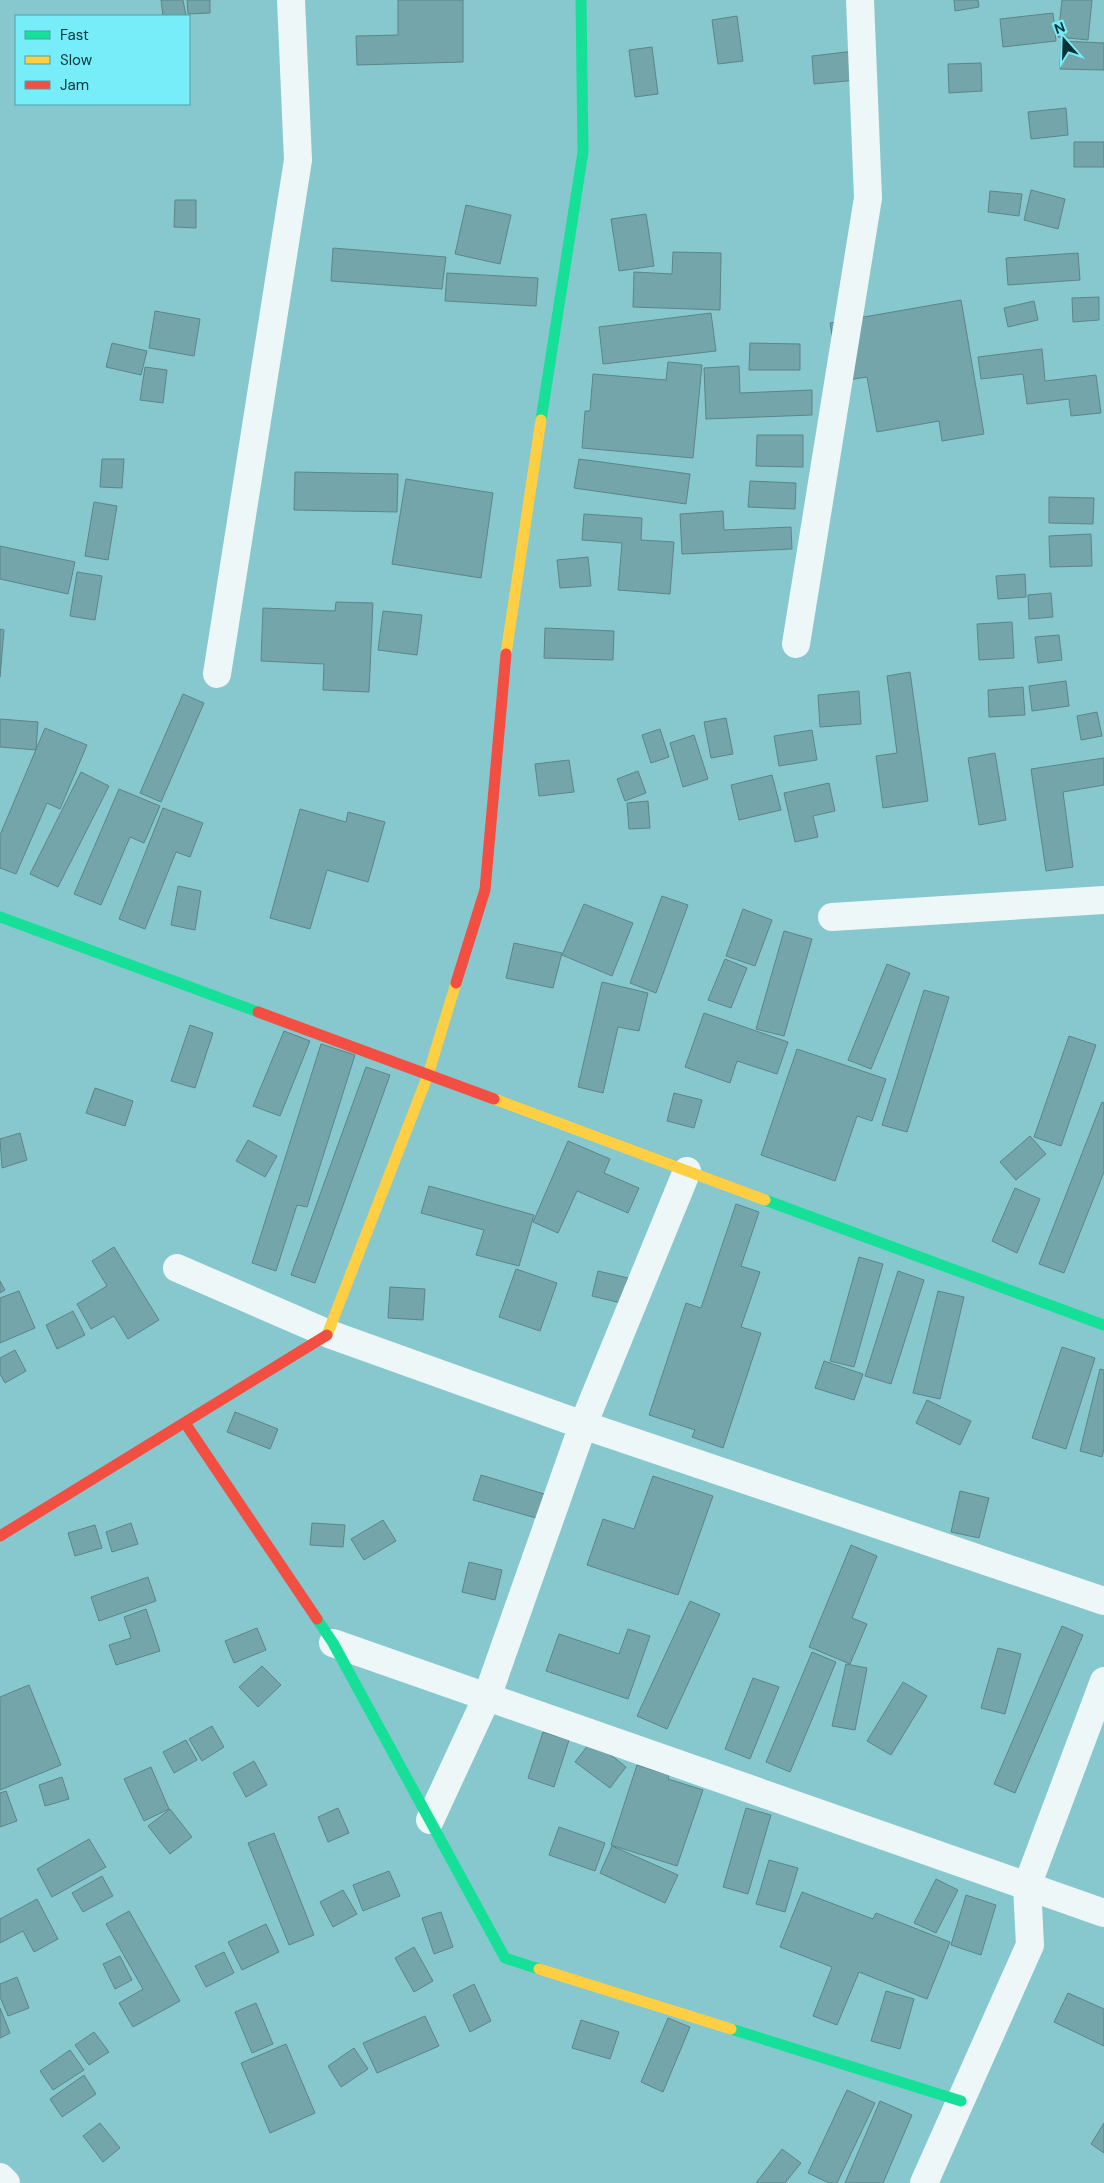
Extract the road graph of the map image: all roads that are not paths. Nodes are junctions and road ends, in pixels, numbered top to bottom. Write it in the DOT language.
graph roads {
  1 [pos="291,0"];
  2 [pos="581,0"];
  3 [pos="860,0"];
  4 [pos="796,644"];
  5 [pos="217,674"];
  6 [pos="1104,900"];
  7 [pos="0,917"];
  8 [pos="832,917"];
  9 [pos="428,1075"];
  10 [pos="688,1171"];
  11 [pos="177,1268"];
  12 [pos="1104,1326"];
  13 [pos="328,1334"];
  14 [pos="185,1423"];
  15 [pos="583,1426"];
  16 [pos="0,1536"];
  17 [pos="1104,1601"];
  18 [pos="332,1643"];
  19 [pos="1104,1681"];
  20 [pos="487,1697"];
  21 [pos="430,1820"];
  22 [pos="1027,1886"];
  23 [pos="1104,1913"];
  24 [pos="961,2101"];
  25 [pos="0,2177"];
  26 [pos="6,2183"];
  27 [pos="924,2183"];
  1 -- 5 [label="street"];
  2 -- 9 [label="street"];
  3 -- 4 [label="street"];
  6 -- 8 [label="street"];
  7 -- 9 [label="street"];
  9 -- 10 [label="street"];
  9 -- 13 [label="street"];
  10 -- 12 [label="street"];
  10 -- 15 [label="street"];
  11 -- 13 [label="street"];
  13 -- 14 [label="street"];
  13 -- 15 [label="street"];
  14 -- 16 [label="street"];
  14 -- 18 [label="street"];
  15 -- 17 [label="street"];
  15 -- 20 [label="street"];
  18 -- 20 [label="street"];
  18 -- 21 [label="street"];
  19 -- 22 [label="street"];
  20 -- 21 [label="street"];
  20 -- 22 [label="street"];
  21 -- 24 [label="street"];
  22 -- 23 [label="street"];
  22 -- 24 [label="street"];
  24 -- 27 [label="street"];
  25 -- 26 [label="street"];
}
